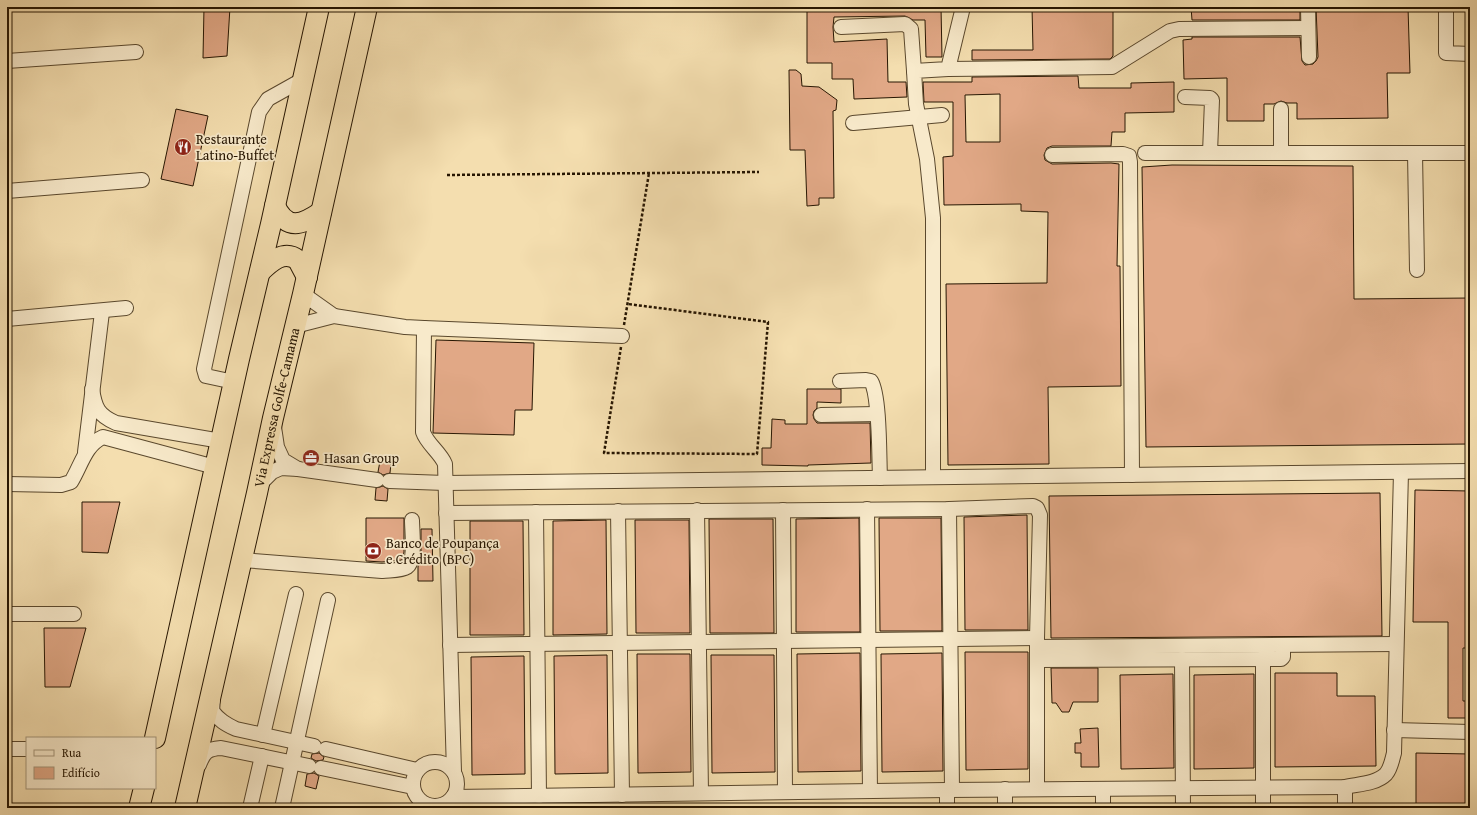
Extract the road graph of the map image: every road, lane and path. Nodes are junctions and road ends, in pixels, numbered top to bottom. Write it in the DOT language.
graph roads {
  1 [pos="367,7"];
  2 [pos="962,7"];
  3 [pos="1308,7"];
  4 [pos="1446,7"];
  5 [pos="316,12"];
  6 [pos="841,27"];
  7 [pos="1308,28"];
  8 [pos="136,52"];
  9 [pos="1470,54"];
  10 [pos="1309,57"];
  11 [pos="7,61"];
  12 [pos="948,69"];
  13 [pos="914,71"];
  14 [pos="302,80"];
  15 [pos="1185,97"];
  16 [pos="1281,109"];
  17 [pos="942,114"];
  18 [pos="918,117"];
  19 [pos="853,123"];
  20 [pos="1145,153"];
  21 [pos="1210,153"];
  22 [pos="1281,153"];
  23 [pos="1415,153"];
  24 [pos="1470,153"];
  25 [pos="1052,155"];
  26 [pos="759,172"];
  27 [pos="649,173"];
  28 [pos="447,175"];
  29 [pos="142,180"];
  30 [pos="7,191"];
  31 [pos="275,206"];
  32 [pos="321,212"];
  33 [pos="1418,270"];
  34 [pos="260,272"];
  35 [pos="305,285"];
  36 [pos="628,304"];
  37 [pos="126,308"];
  38 [pos="102,312"];
  39 [pos="334,316"];
  40 [pos="7,319"];
  41 [pos="295,326"];
  42 [pos="424,328"];
  43 [pos="622,336"];
  44 [pos="840,381"];
  45 [pos="234,382"];
  46 [pos="92,389"];
  47 [pos="877,414"];
  48 [pos="821,415"];
  49 [pos="273,418"];
  50 [pos="221,441"];
  51 [pos="85,456"];
  52 [pos="215,467"];
  53 [pos="298,469"];
  54 [pos="1470,471"];
  55 [pos="1401,472"];
  56 [pos="1132,475"];
  57 [pos="933,477"];
  58 [pos="880,478"];
  59 [pos="445,483"];
  60 [pos="7,484"];
  61 [pos="257,493"];
  62 [pos="867,509"];
  63 [pos="949,509"];
  64 [pos="697,510"];
  65 [pos="783,510"];
  66 [pos="618,511"];
  67 [pos="536,512"];
  68 [pos="446,513"];
  69 [pos="412,520"];
  70 [pos="242,560"];
  71 [pos="296,594"];
  72 [pos="328,600"];
  73 [pos="7,614"];
  74 [pos="74,614"];
  75 [pos="951,639"];
  76 [pos="868,640"];
  77 [pos="784,641"];
  78 [pos="699,642"];
  79 [pos="620,643"];
  80 [pos="538,644"];
  81 [pos="1396,644"];
  82 [pos="450,645"];
  83 [pos="1283,645"];
  84 [pos="1037,648"];
  85 [pos="1263,658"];
  86 [pos="1182,659"];
  87 [pos="215,673"];
  88 [pos="1394,730"];
  89 [pos="1470,732"];
  90 [pos="263,735"];
  91 [pos="155,737"];
  92 [pos="296,743"];
  93 [pos="7,749"];
  94 [pos="26,749"];
  95 [pos="262,756"];
  96 [pos="292,762"];
  97 [pos="417,770"];
  98 [pos="454,772"];
  99 [pos="413,787"];
  100 [pos="1345,787"];
  101 [pos="1183,788"];
  102 [pos="1263,788"];
  103 [pos="144,789"];
  104 [pos="1037,789"];
  105 [pos="1102,789"];
  106 [pos="950,790"];
  107 [pos="1005,790"];
  108 [pos="870,791"];
  109 [pos="785,792"];
  110 [pos="701,793"];
  111 [pos="622,795"];
  112 [pos="539,796"];
  113 [pos="453,797"];
  114 [pos="187,799"];
  115 [pos="139,808"];
  116 [pos="250,808"];
  117 [pos="282,808"];
  118 [pos="947,808"];
  119 [pos="1005,808"];
  120 [pos="1103,808"];
  121 [pos="1183,808"];
  122 [pos="1264,808"];
  123 [pos="1345,808"];
  1 -- 32 [label="highway, Via Expressa Golfe-Camama"];
  2 -- 12 [label="street"];
  3 -- 7 [label="street"];
  4 -- 9 [label="street"];
  5 -- 14 [label="highway"];
  6 -- 13 [label="street"];
  7 -- 10 [label="street"];
  7 -- 12 [label="street"];
  8 -- 11 [label="street"];
  12 -- 13 [label="street"];
  13 -- 18 [label="street"];
  14 -- 31 [label="highway"];
  14 -- 45 [label="street"];
  15 -- 21 [label="street"];
  16 -- 22 [label="street"];
  17 -- 18 [label="street"];
  18 -- 19 [label="street"];
  18 -- 57 [label="street"];
  20 -- 21 [label="street"];
  21 -- 22 [label="street"];
  22 -- 23 [label="street"];
  23 -- 24 [label="street"];
  23 -- 33 [label="street"];
  25 -- 56 [label="street"];
  26 -- 27 [label="path"];
  27 -- 28 [label="path"];
  27 -- 36 [label="path"];
  29 -- 30 [label="street"];
  31 -- 32 [label="highway"];
  31 -- 34 [label="highway"];
  32 -- 35 [label="highway, Via Expressa Golfe-Camama"];
  34 -- 35 [label="highway"];
  34 -- 45 [label="highway"];
  35 -- 39 [label="street"];
  35 -- 41 [label="highway, Via Expressa Golfe-Camama"];
  36 -- 43 [label="path"];
  36 -- 43 [label="path"];
  37 -- 38 [label="street"];
  38 -- 40 [label="street"];
  38 -- 46 [label="street"];
  39 -- 41 [label="street"];
  39 -- 42 [label="street"];
  41 -- 49 [label="highway, Via Expressa Golfe-Camama"];
  42 -- 43 [label="street"];
  42 -- 59 [label="street"];
  44 -- 47 [label="street"];
  45 -- 50 [label="highway"];
  46 -- 50 [label="street"];
  46 -- 51 [label="street"];
  47 -- 48 [label="street"];
  47 -- 58 [label="street"];
  49 -- 53 [label="street"];
  49 -- 61 [label="highway, Via Expressa Golfe-Camama"];
  50 -- 52 [label="highway"];
  51 -- 52 [label="street"];
  51 -- 60 [label="street"];
  52 -- 91 [label="highway"];
  53 -- 59 [label="street"];
  53 -- 61 [label="street"];
  54 -- 55 [label="street"];
  55 -- 56 [label="street"];
  55 -- 81 [label="street"];
  56 -- 57 [label="street"];
  57 -- 58 [label="street"];
  58 -- 59 [label="street"];
  59 -- 68 [label="street"];
  61 -- 70 [label="highway, Via Expressa Golfe-Camama"];
  62 -- 63 [label="street"];
  62 -- 65 [label="street"];
  62 -- 76 [label="street"];
  63 -- 75 [label="street"];
  63 -- 84 [label="street"];
  64 -- 65 [label="street"];
  64 -- 66 [label="street"];
  64 -- 78 [label="street"];
  65 -- 77 [label="street"];
  66 -- 67 [label="street"];
  66 -- 79 [label="street"];
  67 -- 68 [label="street"];
  67 -- 80 [label="street"];
  68 -- 82 [label="street"];
  69 -- 70 [label="street"];
  70 -- 87 [label="highway, Via Expressa Golfe-Camama"];
  71 -- 90 [label="street"];
  72 -- 92 [label="street"];
  73 -- 74 [label="street"];
  75 -- 76 [label="street"];
  75 -- 84 [label="street"];
  75 -- 106 [label="street"];
  76 -- 77 [label="street"];
  76 -- 108 [label="street"];
  77 -- 78 [label="street"];
  77 -- 109 [label="street"];
  78 -- 79 [label="street"];
  78 -- 110 [label="street"];
  79 -- 80 [label="street"];
  79 -- 111 [label="street"];
  80 -- 82 [label="street"];
  80 -- 112 [label="street"];
  81 -- 83 [label="street"];
  81 -- 88 [label="street"];
  82 -- 98 [label="street"];
  83 -- 84 [label="street"];
  83 -- 85 [label="street"];
  84 -- 86 [label="street"];
  84 -- 104 [label="street"];
  85 -- 86 [label="street"];
  85 -- 102 [label="street"];
  86 -- 101 [label="street"];
  87 -- 90 [label="street"];
  87 -- 114 [label="highway, Via Expressa Golfe-Camama"];
  88 -- 89 [label="street"];
  88 -- 100 [label="street"];
  90 -- 92 [label="street"];
  92 -- 96 [label="street"];
  92 -- 97 [label="street"];
  93 -- 94 [label="street"];
  95 -- 96 [label="street"];
  95 -- 114 [label="street"];
  95 -- 116 [label="street"];
  96 -- 99 [label="street"];
  96 -- 117 [label="street"];
  97 -- 98 [label="street"];
  97 -- 99 [label="street"];
  98 -- 113 [label="street"];
  99 -- 113 [label="street"];
  100 -- 102 [label="street"];
  100 -- 123 [label="street"];
  101 -- 102 [label="street"];
  101 -- 105 [label="street"];
  101 -- 121 [label="street"];
  102 -- 122 [label="street"];
  103 -- 115 [label="highway"];
  104 -- 105 [label="street"];
  104 -- 107 [label="street"];
  105 -- 120 [label="street"];
  106 -- 107 [label="street"];
  106 -- 108 [label="street"];
  106 -- 118 [label="street"];
  107 -- 119 [label="street"];
  108 -- 109 [label="street"];
  109 -- 110 [label="street"];
  110 -- 111 [label="street"];
  111 -- 112 [label="street"];
  112 -- 113 [label="street"];
}
